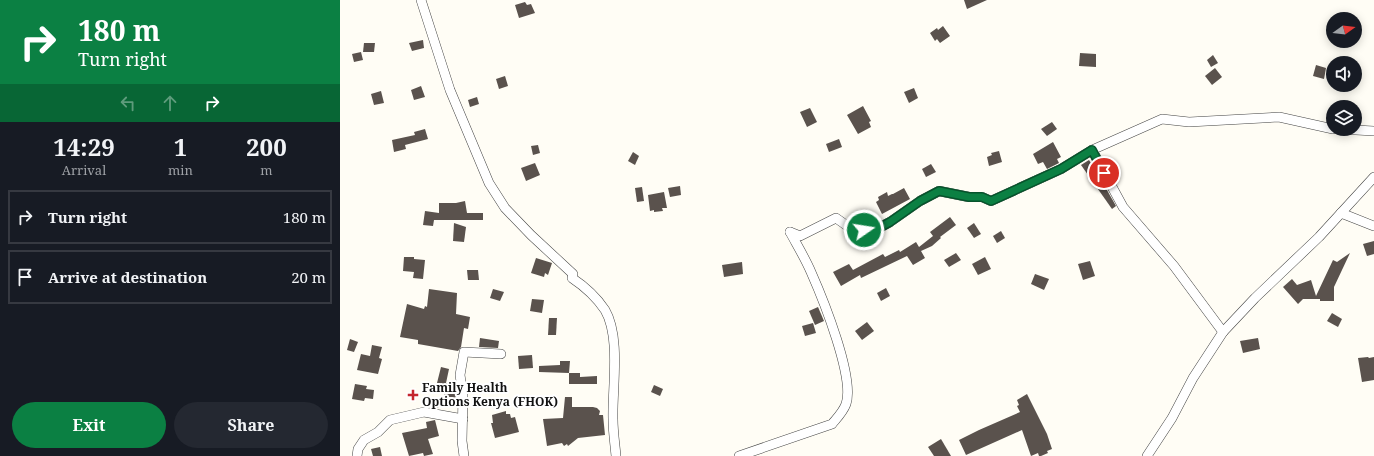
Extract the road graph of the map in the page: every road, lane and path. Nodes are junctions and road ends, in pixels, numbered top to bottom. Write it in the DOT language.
graph roads {
  1 [pos="421,0"];
  2 [pos="1326,128"];
  3 [pos="1362,130"];
  4 [pos="1374,131"];
  5 [pos="1092,150"];
  6 [pos="1374,177"];
  7 [pos="1341,213"];
  8 [pos="1374,226"];
  9 [pos="1224,332"];
  10 [pos="500,354"];
  11 [pos="463,419"];
  12 [pos="357,456"];
  13 [pos="464,456"];
  14 [pos="616,456"];
  15 [pos="739,456"];
  16 [pos="1147,456"];
  1 -- 14 [label="street"];
  2 -- 5 [label="street"];
  3 -- 4 [label="street"];
  5 -- 9 [label="street"];
  5 -- 15 [label="street"];
  6 -- 7 [label="street"];
  7 -- 8 [label="street"];
  7 -- 9 [label="street"];
  9 -- 16 [label="street"];
  10 -- 11 [label="street"];
  11 -- 12 [label="street"];
  11 -- 13 [label="street"];
}
